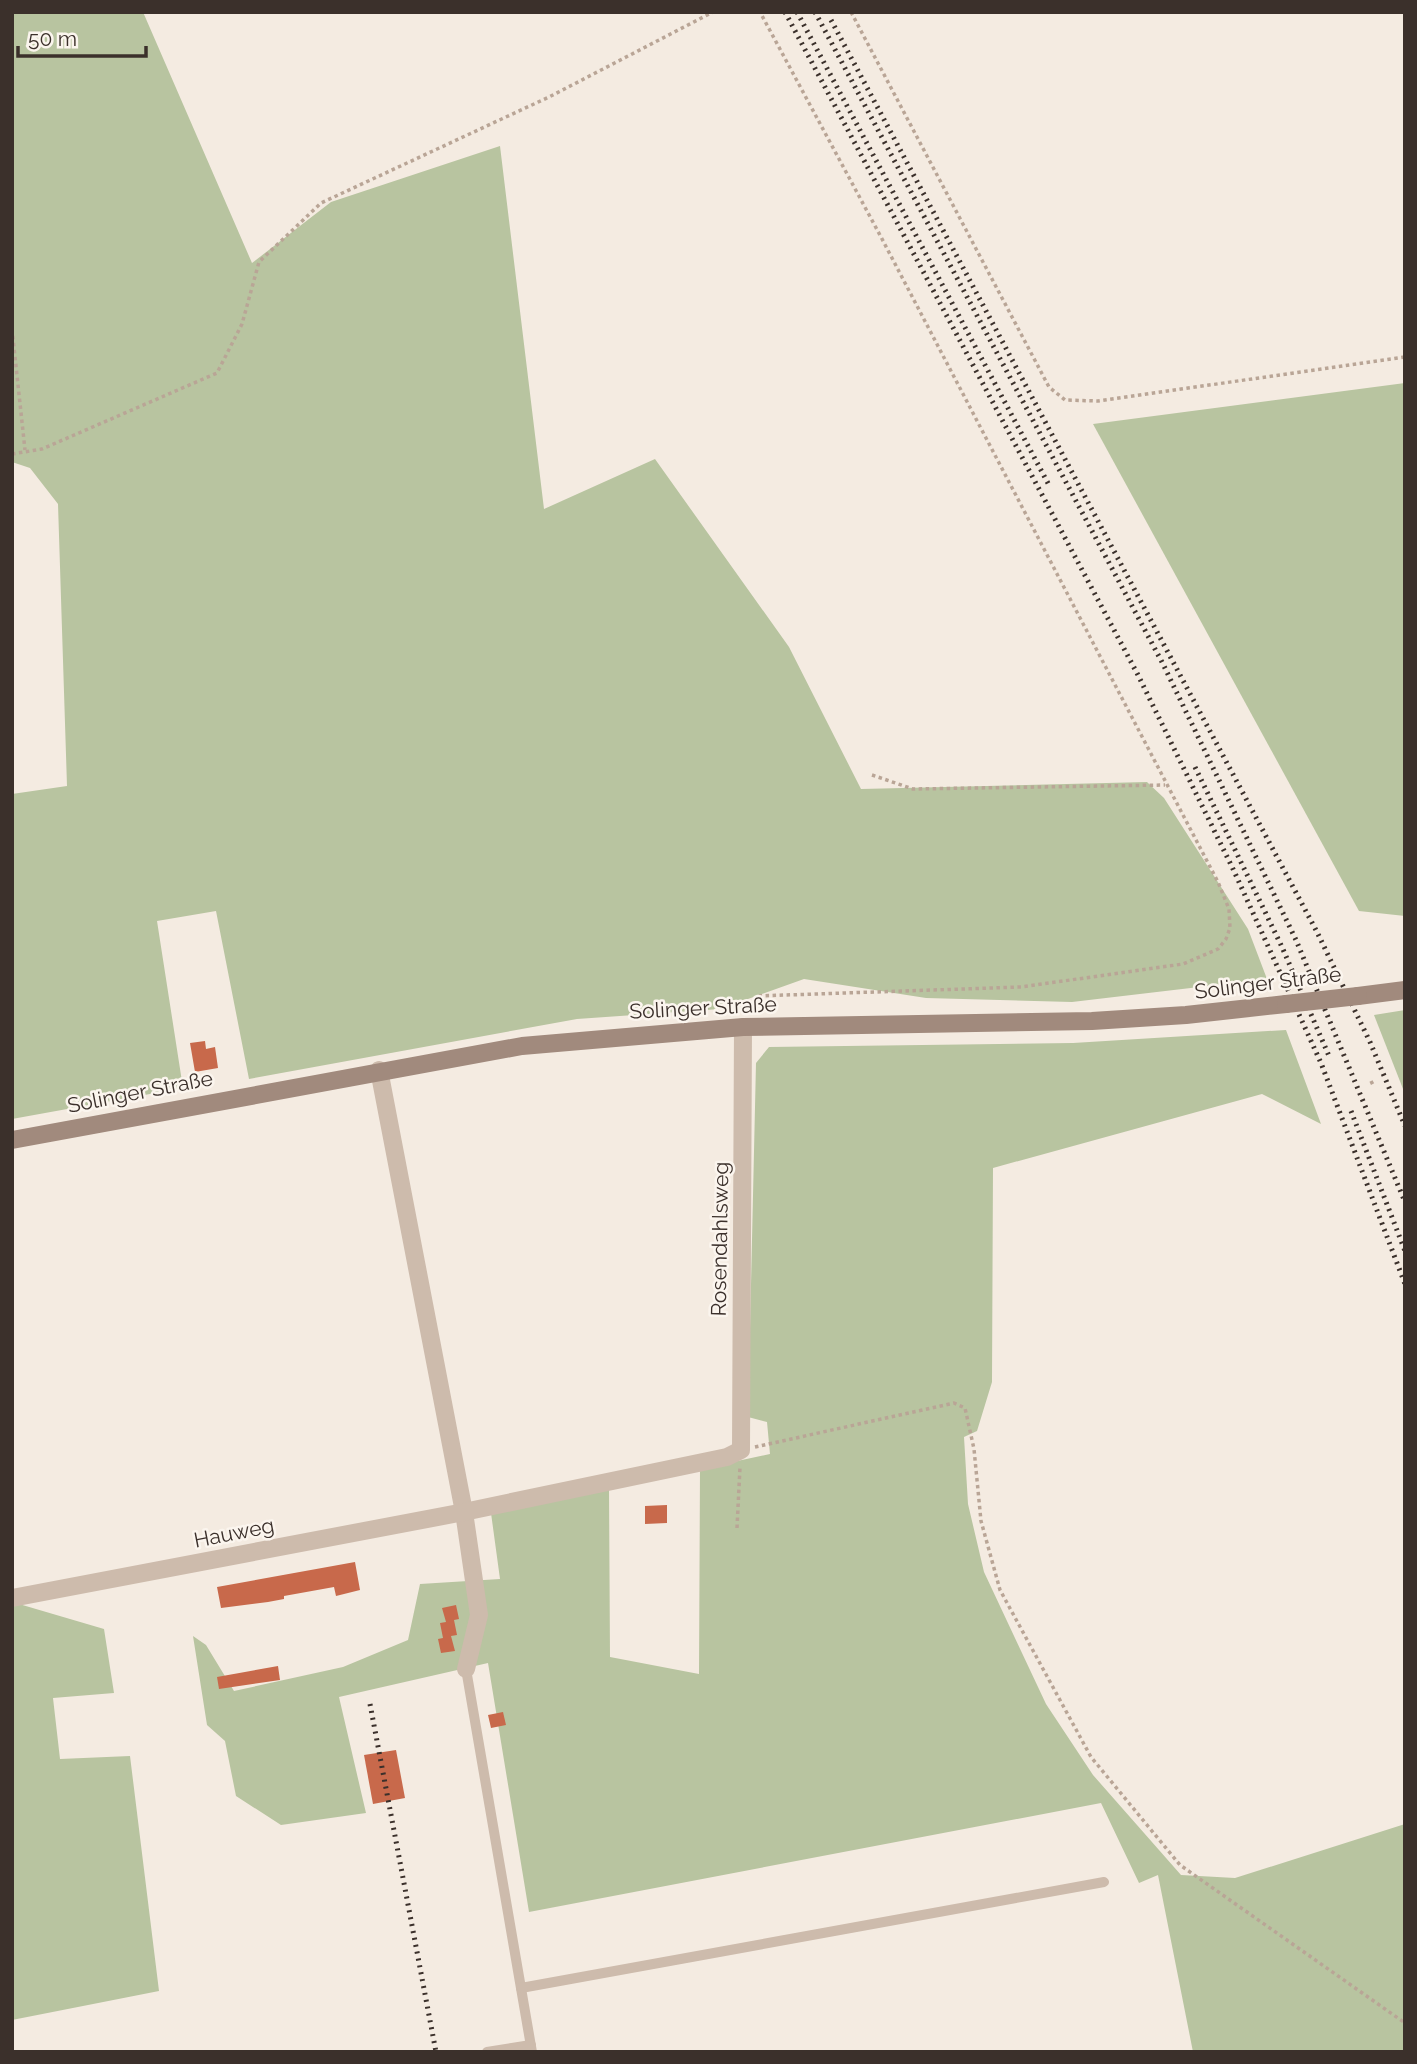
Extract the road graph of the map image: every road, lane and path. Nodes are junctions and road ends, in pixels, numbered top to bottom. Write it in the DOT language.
graph roads {
  1 [pos="713,12"];
  2 [pos="760,12"];
  3 [pos="851,12"];
  4 [pos="12,329"];
  5 [pos="1405,357"];
  6 [pos="25,450"];
  7 [pos="12,454"];
  8 [pos="872,775"];
  9 [pos="1165,785"];
  10 [pos="1405,990"];
  11 [pos="743,1027"];
  12 [pos="379,1070"];
  13 [pos="1371,1081"];
  14 [pos="1374,1087"];
  15 [pos="12,1140"];
  16 [pos="741,1450"];
  17 [pos="464,1512"];
  18 [pos="737,1528"];
  19 [pos="12,1598"];
  20 [pos="466,1670"];
  21 [pos="1104,1882"];
  22 [pos="521,1988"];
  23 [pos="1405,2023"];
  24 [pos="531,2048"];
  25 [pos="487,2052"];
  1 -- 6 [label="path"];
  2 -- 9 [label="path"];
  3 -- 5 [label="path"];
  4 -- 6 [label="path"];
  6 -- 7 [label="path"];
  8 -- 9 [label="path"];
  9 -- 11 [label="path"];
  10 -- 11 [label="main road, Solinger Straße, bridge"];
  11 -- 12 [label="main road, Solinger Straße"];
  11 -- 16 [label="street, Rosendahlsweg"];
  12 -- 15 [label="main road, Solinger Straße"];
  12 -- 17 [label="street"];
  13 -- 14 [label="path"];
  16 -- 17 [label="street, Hauweg"];
  16 -- 18 [label="path"];
  16 -- 23 [label="path"];
  17 -- 19 [label="street, Hauweg"];
  17 -- 20 [label="street"];
  20 -- 22 [label="lane"];
  21 -- 22 [label="lane"];
  22 -- 24 [label="lane"];
  24 -- 25 [label="lane"];
}
